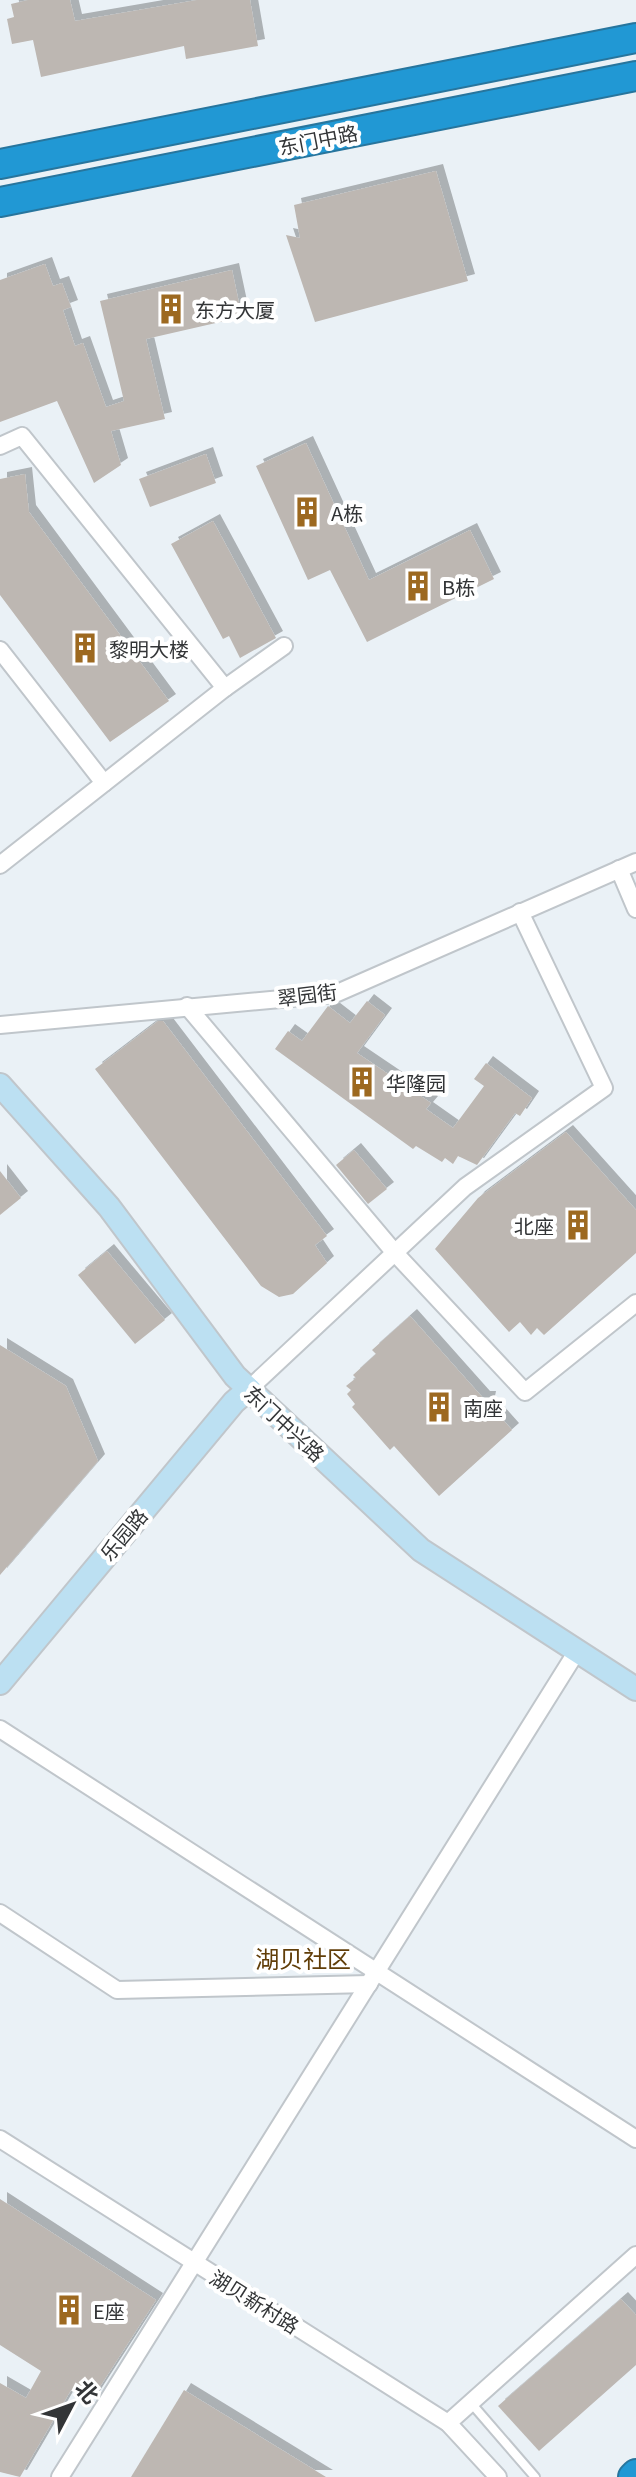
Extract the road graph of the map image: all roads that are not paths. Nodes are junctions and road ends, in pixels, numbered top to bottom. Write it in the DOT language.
graph roads {
  1 [pos="636,38"];
  2 [pos="636,76"];
  3 [pos="0,164"];
  4 [pos="0,202"];
  5 [pos="0,446"];
  6 [pos="284,646"];
  7 [pos="0,650"];
  8 [pos="225,688"];
  9 [pos="104,783"];
  10 [pos="636,862"];
  11 [pos="0,865"];
  12 [pos="619,869"];
  13 [pos="636,909"];
  14 [pos="520,912"];
  15 [pos="187,1006"];
  16 [pos="0,1025"];
  17 [pos="0,1085"];
  18 [pos="395,1253"];
  19 [pos="636,1303"];
  20 [pos="249,1389"];
  21 [pos="577,1651"];
  22 [pos="0,1683"];
  23 [pos="636,1689"];
  24 [pos="0,1729"];
  25 [pos="0,1913"];
  26 [pos="372,1978"];
  27 [pos="0,2139"];
  28 [pos="636,2139"];
  29 [pos="636,2255"];
  30 [pos="196,2263"];
  31 [pos="471,2403"];
  32 [pos="448,2423"];
  33 [pos="60,2477"];
  34 [pos="498,2477"];
  35 [pos="535,2477"];
  1 -- 3 [label="highway, 东门中路"];
  2 -- 4 [label="highway, 东门中路"];
  5 -- 8 [label="street"];
  6 -- 8 [label="street"];
  7 -- 9 [label="street"];
  8 -- 9 [label="street"];
  9 -- 11 [label="street"];
  10 -- 12 [label="street, 翠园街"];
  12 -- 13 [label="street"];
  12 -- 14 [label="street, 翠园街"];
  14 -- 15 [label="street, 翠园街"];
  14 -- 18 [label="street"];
  15 -- 16 [label="street, 翠园街"];
  15 -- 18 [label="street"];
  17 -- 20 [label="street, 东门中兴路"];
  18 -- 19 [label="street"];
  18 -- 20 [label="street"];
  20 -- 21 [label="street, 东门中兴路"];
  20 -- 22 [label="street, 乐园路"];
  21 -- 23 [label="street, 东门中兴路"];
  21 -- 26 [label="street"];
  24 -- 26 [label="street"];
  25 -- 26 [label="street"];
  26 -- 28 [label="street"];
  26 -- 30 [label="street"];
  27 -- 30 [label="street, 湖贝新村路"];
  29 -- 31 [label="street"];
  30 -- 32 [label="street, 湖贝新村路"];
  30 -- 33 [label="street"];
  31 -- 32 [label="street"];
  31 -- 35 [label="lane"];
  32 -- 34 [label="street, 湖贝新村路"];
}
